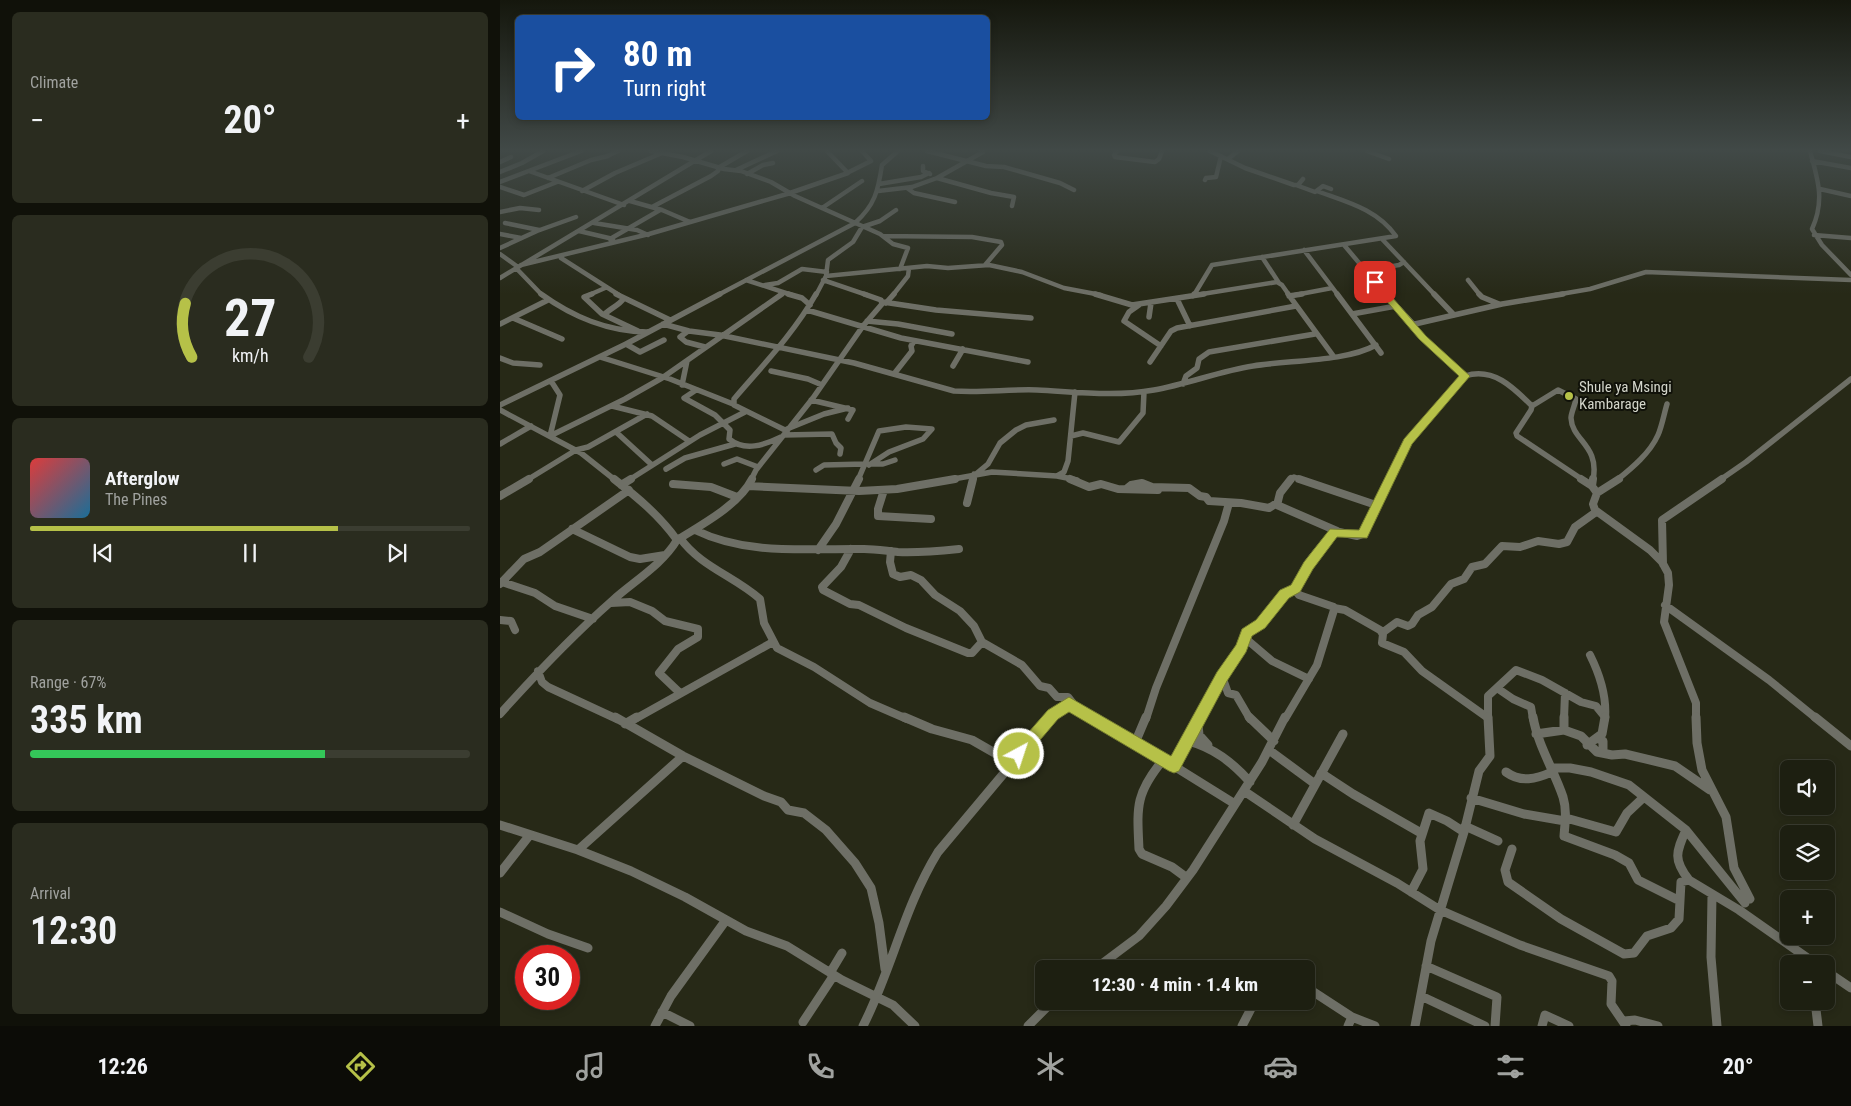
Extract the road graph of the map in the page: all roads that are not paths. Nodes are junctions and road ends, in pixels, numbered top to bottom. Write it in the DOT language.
graph roads {
  1 [pos="606,199"];
  2 [pos="633,199"];
  3 [pos="668,199"];
  4 [pos="774,199"];
  5 [pos="802,199"];
  6 [pos="836,199"];
  7 [pos="874,199"];
  8 [pos="941,199"];
  9 [pos="1013,199"];
  10 [pos="1337,199"];
  11 [pos="1819,199"];
  12 [pos="630,201"];
  13 [pos="955,202"];
  14 [pos="624,205"];
  15 [pos="1012,206"];
  16 [pos="652,207"];
  17 [pos="822,208"];
  18 [pos="539,210"];
  19 [pos="660,210"];
  20 [pos="896,210"];
  21 [pos="500,212"];
  22 [pos="576,217"];
  23 [pos="690,222"];
  24 [pos="505,223"];
  25 [pos="593,223"];
  26 [pos="854,224"];
  27 [pos="862,227"];
  28 [pos="627,228"];
  29 [pos="539,230"];
  30 [pos="579,231"];
  31 [pos="500,234"];
  32 [pos="648,234"];
  33 [pos="1814,235"];
  34 [pos="883,236"];
  35 [pos="522,238"];
  36 [pos="1851,238"];
  37 [pos="610,239"];
  38 [pos="1382,239"];
  39 [pos="620,242"];
  40 [pos="1344,245"];
  41 [pos="500,248"];
  42 [pos="1304,250"];
  43 [pos="500,254"];
  44 [pos="561,258"];
  45 [pos="1262,258"];
  46 [pos="1404,262"];
  47 [pos="985,265"];
  48 [pos="518,267"];
  49 [pos="909,268"];
  50 [pos="900,269"];
  51 [pos="1364,271"];
  52 [pos="854,275"];
  53 [pos="1851,275"];
  54 [pos="825,276"];
  55 [pos="500,278"];
  56 [pos="746,280"];
  57 [pos="1468,280"];
  58 [pos="1851,280"];
  59 [pos="1279,283"];
  60 [pos="762,285"];
  61 [pos="842,285"];
  62 [pos="605,288"];
  63 [pos="1332,288"];
  64 [pos="783,293"];
  65 [pos="1193,296"];
  66 [pos="1290,296"];
  67 [pos="624,298"];
  68 [pos="1177,299"];
  69 [pos="548,300"];
  70 [pos="884,302"];
  71 [pos="1151,303"];
  72 [pos="1139,304"];
  73 [pos="1502,304"];
  74 [pos="1296,306"];
  75 [pos="1396,306"];
  76 [pos="809,308"];
  77 [pos="604,314"];
  78 [pos="1352,314"];
  79 [pos="1454,315"];
  80 [pos="1149,317"];
  81 [pos="513,318"];
  82 [pos="1030,318"];
  83 [pos="670,320"];
  84 [pos="500,324"];
  85 [pos="663,324"];
  86 [pos="865,324"];
  87 [pos="1414,325"];
  88 [pos="1190,326"];
  89 [pos="650,331"];
  90 [pos="688,331"];
  91 [pos="640,332"];
  92 [pos="952,334"];
  93 [pos="1316,334"];
  94 [pos="720,335"];
  95 [pos="562,339"];
  96 [pos="664,340"];
  97 [pos="914,341"];
  98 [pos="626,344"];
  99 [pos="1376,345"];
  100 [pos="705,346"];
  101 [pos="1161,346"];
  102 [pos="778,349"];
  103 [pos="963,349"];
  104 [pos="1381,352"];
  105 [pos="600,357"];
  106 [pos="1334,357"];
  107 [pos="500,358"];
  108 [pos="688,358"];
  109 [pos="838,361"];
  110 [pos="1028,362"];
  111 [pos="1150,362"];
  112 [pos="540,365"];
  113 [pos="953,366"];
  114 [pos="771,371"];
  115 [pos="894,374"];
  116 [pos="1465,376"];
  117 [pos="662,378"];
  118 [pos="1851,379"];
  119 [pos="551,380"];
  120 [pos="1183,384"];
  121 [pos="682,385"];
  122 [pos="822,385"];
  123 [pos="696,390"];
  124 [pos="1075,392"];
  125 [pos="1144,392"];
  126 [pos="811,400"];
  127 [pos="733,404"];
  128 [pos="1668,404"];
  129 [pos="500,405"];
  130 [pos="611,406"];
  131 [pos="1532,406"];
  132 [pos="848,408"];
  133 [pos="500,410"];
  134 [pos="745,412"];
  135 [pos="647,414"];
  136 [pos="848,419"];
  137 [pos="1054,420"];
  138 [pos="724,423"];
  139 [pos="531,426"];
  140 [pos="616,432"];
  141 [pos="785,433"];
  142 [pos="550,436"];
  143 [pos="1071,436"];
  144 [pos="689,442"];
  145 [pos="500,444"];
  146 [pos="735,444"];
  147 [pos="576,450"];
  148 [pos="840,454"];
  149 [pos="895,460"];
  150 [pos="724,464"];
  151 [pos="652,465"];
  152 [pos="866,465"];
  153 [pos="758,467"];
  154 [pos="666,469"];
  155 [pos="816,470"];
  156 [pos="975,474"];
  157 [pos="1057,476"];
  158 [pos="673,484"];
  159 [pos="621,485"];
  160 [pos="748,486"];
  161 [pos="1592,486"];
  162 [pos="629,490"];
  163 [pos="884,490"];
  164 [pos="852,491"];
  165 [pos="1597,493"];
  166 [pos="500,496"];
  167 [pos="737,497"];
  168 [pos="1229,502"];
  169 [pos="967,503"];
  170 [pos="1277,503"];
  171 [pos="1376,505"];
  172 [pos="1596,512"];
  173 [pos="931,519"];
  174 [pos="572,529"];
  175 [pos="695,530"];
  176 [pos="1337,531"];
  177 [pos="678,539"];
  178 [pos="958,549"];
  179 [pos="818,550"];
  180 [pos="851,550"];
  181 [pos="891,551"];
  182 [pos="665,555"];
  183 [pos="1664,565"];
  184 [pos="501,583"];
  185 [pos="1295,588"];
  186 [pos="610,603"];
  187 [pos="1666,605"];
  188 [pos="1334,608"];
  189 [pos="593,618"];
  190 [pos="500,620"];
  191 [pos="515,630"];
  192 [pos="1382,633"];
  193 [pos="1245,638"];
  194 [pos="773,642"];
  195 [pos="982,642"];
  196 [pos="1590,655"];
  197 [pos="538,671"];
  198 [pos="1222,676"];
  199 [pos="1309,679"];
  200 [pos="1497,688"];
  201 [pos="680,693"];
  202 [pos="1565,693"];
  203 [pos="1076,706"];
  204 [pos="500,714"];
  205 [pos="1605,717"];
  206 [pos="1488,718"];
  207 [pos="1198,722"];
  208 [pos="625,724"];
  209 [pos="1564,730"];
  210 [pos="1343,734"];
  211 [pos="1536,734"];
  212 [pos="1597,738"];
  213 [pos="1188,741"];
  214 [pos="1274,741"];
  215 [pos="1135,743"];
  216 [pos="1587,744"];
  217 [pos="1851,746"];
  218 [pos="1210,747"];
  219 [pos="1269,750"];
  220 [pos="1603,753"];
  221 [pos="683,756"];
  222 [pos="1163,760"];
  223 [pos="1012,763"];
  224 [pos="1174,766"];
  225 [pos="1552,770"];
  226 [pos="1506,772"];
  227 [pos="1321,773"];
  228 [pos="1250,782"];
  229 [pos="1315,784"];
  230 [pos="1710,790"];
  231 [pos="1244,792"];
  232 [pos="1644,797"];
  233 [pos="1472,798"];
  234 [pos="1236,804"];
  235 [pos="1566,819"];
  236 [pos="500,825"];
  237 [pos="1293,825"];
  238 [pos="1464,829"];
  239 [pos="1686,830"];
  240 [pos="1422,833"];
  241 [pos="529,836"];
  242 [pos="1498,841"];
  243 [pos="1512,849"];
  244 [pos="578,850"];
  245 [pos="500,872"];
  246 [pos="1188,878"];
  247 [pos="1689,880"];
  248 [pos="1411,892"];
  249 [pos="1712,895"];
  250 [pos="1680,901"];
  251 [pos="1440,910"];
  252 [pos="500,912"];
  253 [pos="726,920"];
  254 [pos="588,948"];
  255 [pos="842,954"];
  256 [pos="1802,955"];
  257 [pos="1107,960"];
  258 [pos="1426,966"];
  259 [pos="885,971"];
  260 [pos="832,974"];
  261 [pos="1835,977"];
  262 [pos="1851,988"];
  263 [pos="1315,994"];
  264 [pos="1420,996"];
  265 [pos="877,997"];
  266 [pos="1045,1010"];
  267 [pos="1250,1010"];
  268 [pos="1816,1010"];
  269 [pos="662,1012"];
  270 [pos="1350,1021"];
  271 [pos="803,1022"];
  272 [pos="1625,1023"];
  273 [pos="655,1026"];
  274 [pos="690,1026"];
  275 [pos="863,1026"];
  276 [pos="915,1026"];
  277 [pos="1028,1026"];
  278 [pos="1242,1026"];
  279 [pos="1375,1026"];
  280 [pos="1415,1026"];
  281 [pos="1485,1026"];
  282 [pos="1495,1026"];
  283 [pos="1542,1026"];
  284 [pos="1569,1026"];
  285 [pos="1658,1026"];
  286 [pos="1717,1026"];
  287 [pos="1818,1026"];
  1 -- 14 [label="street"];
  2 -- 12 [label="street"];
  3 -- 16 [label="street"];
  4 -- 23 [label="street"];
  5 -- 17 [label="street"];
  6 -- 17 [label="street"];
  7 -- 26 [label="street"];
  8 -- 13 [label="street"];
  9 -- 15 [label="street"];
  10 -- 38 [label="street"];
  11 -- 33 [label="street"];
  12 -- 14 [label="street"];
  12 -- 16 [label="street"];
  14 -- 25 [label="street"];
  16 -- 19 [label="street"];
  17 -- 26 [label="street"];
  18 -- 21 [label="street"];
  19 -- 23 [label="street"];
  19 -- 28 [label="street"];
  20 -- 27 [label="street"];
  22 -- 29 [label="street"];
  23 -- 32 [label="street"];
  24 -- 29 [label="street"];
  25 -- 28 [label="street"];
  25 -- 30 [label="street"];
  26 -- 27 [label="street"];
  26 -- 56 [label="street"];
  27 -- 34 [label="street"];
  27 -- 54 [label="street"];
  28 -- 32 [label="street"];
  28 -- 37 [label="street"];
  29 -- 35 [label="street"];
  30 -- 37 [label="street"];
  30 -- 48 [label="street"];
  31 -- 35 [label="street"];
  32 -- 39 [label="street"];
  33 -- 36 [label="street"];
  33 -- 53 [label="street"];
  34 -- 47 [label="street"];
  34 -- 50 [label="street"];
  35 -- 41 [label="street"];
  37 -- 39 [label="street"];
  38 -- 40 [label="street"];
  38 -- 46 [label="street"];
  39 -- 44 [label="street"];
  40 -- 42 [label="street"];
  40 -- 51 [label="street"];
  42 -- 45 [label="street"];
  42 -- 63 [label="street"];
  43 -- 48 [label="street"];
  44 -- 48 [label="street"];
  44 -- 62 [label="street"];
  45 -- 59 [label="street"];
  45 -- 65 [label="street"];
  46 -- 51 [label="street"];
  46 -- 79 [label="street"];
  47 -- 49 [label="street"];
  47 -- 72 [label="street"];
  48 -- 55 [label="street"];
  48 -- 69 [label="street"];
  49 -- 50 [label="street"];
  49 -- 70 [label="street"];
  50 -- 52 [label="street"];
  51 -- 75 [label="street"];
  52 -- 54 [label="street"];
  52 -- 61 [label="street"];
  54 -- 60 [label="street"];
  54 -- 61 [label="street"];
  54 -- 76 [label="street"];
  56 -- 60 [label="street"];
  56 -- 83 [label="street"];
  57 -- 73 [label="street"];
  58 -- 73 [label="street"];
  59 -- 65 [label="street"];
  59 -- 66 [label="street"];
  60 -- 64 [label="street"];
  61 -- 70 [label="street"];
  62 -- 67 [label="street"];
  62 -- 77 [label="street"];
  63 -- 66 [label="street"];
  63 -- 78 [label="street"];
  64 -- 76 [label="street"];
  64 -- 94 [label="street"];
  65 -- 68 [label="street"];
  66 -- 74 [label="street"];
  67 -- 77 [label="street"];
  67 -- 83 [label="street"];
  68 -- 71 [label="street"];
  68 -- 88 [label="street"];
  69 -- 81 [label="street"];
  69 -- 91 [label="street"];
  70 -- 82 [label="street"];
  70 -- 86 [label="street"];
  71 -- 72 [label="street"];
  71 -- 80 [label="street"];
  72 -- 101 [label="street"];
  73 -- 79 [label="street"];
  74 -- 88 [label="street"];
  74 -- 93 [label="street"];
  75 -- 78 [label="street"];
  75 -- 87 [label="street"];
  76 -- 86 [label="street"];
  76 -- 102 [label="street"];
  77 -- 91 [label="street"];
  78 -- 99 [label="street"];
  79 -- 87 [label="street"];
  81 -- 84 [label="street"];
  81 -- 95 [label="street"];
  83 -- 85 [label="street"];
  85 -- 89 [label="street"];
  85 -- 90 [label="street"];
  86 -- 92 [label="street"];
  86 -- 97 [label="street"];
  86 -- 109 [label="street"];
  87 -- 116 [label="street"];
  88 -- 101 [label="street"];
  89 -- 91 [label="street"];
  89 -- 98 [label="street"];
  90 -- 94 [label="street"];
  90 -- 100 [label="street"];
  93 -- 106 [label="street"];
  93 -- 120 [label="street"];
  94 -- 100 [label="street"];
  94 -- 102 [label="street"];
  96 -- 98 [label="street"];
  97 -- 103 [label="street"];
  97 -- 115 [label="street"];
  98 -- 105 [label="street"];
  99 -- 104 [label="street"];
  99 -- 106 [label="street"];
  100 -- 108 [label="street"];
  101 -- 111 [label="street"];
  102 -- 109 [label="street"];
  102 -- 127 [label="street"];
  103 -- 110 [label="street"];
  103 -- 113 [label="street"];
  105 -- 117 [label="street"];
  105 -- 119 [label="street"];
  106 -- 120 [label="street"];
  107 -- 112 [label="street"];
  108 -- 117 [label="street"];
  108 -- 121 [label="street"];
  109 -- 115 [label="street"];
  109 -- 122 [label="street"];
  114 -- 122 [label="street"];
  115 -- 124 [label="street"];
  116 -- 131 [label="street"];
  116 -- 171 [label="street"];
  117 -- 121 [label="street"];
  117 -- 130 [label="street"];
  118 -- 183 [label="street"];
  119 -- 129 [label="street"];
  119 -- 142 [label="street"];
  120 -- 125 [label="street"];
  121 -- 123 [label="street"];
  122 -- 126 [label="street"];
  123 -- 127 [label="street"];
  123 -- 138 [label="street"];
  124 -- 125 [label="street"];
  124 -- 143 [label="street"];
  125 -- 143 [label="street"];
  126 -- 132 [label="street"];
  126 -- 141 [label="street"];
  127 -- 134 [label="street"];
  128 -- 165 [label="street"];
  130 -- 135 [label="street"];
  130 -- 142 [label="street"];
  131 -- 161 [label="street"];
  131 -- 161 [label="street"];
  132 -- 136 [label="street"];
  132 -- 141 [label="street"];
  133 -- 139 [label="street"];
  134 -- 138 [label="street"];
  134 -- 141 [label="street"];
  135 -- 140 [label="street"];
  135 -- 144 [label="street"];
  137 -- 156 [label="street"];
  138 -- 144 [label="street"];
  138 -- 146 [label="street"];
  139 -- 142 [label="street"];
  139 -- 145 [label="street"];
  140 -- 147 [label="street"];
  140 -- 151 [label="street"];
  141 -- 146 [label="street"];
  141 -- 148 [label="street"];
  141 -- 153 [label="street"];
  142 -- 147 [label="street"];
  143 -- 157 [label="street"];
  144 -- 151 [label="street"];
  146 -- 154 [label="street"];
  147 -- 159 [label="street"];
  147 -- 166 [label="street"];
  149 -- 152 [label="street"];
  150 -- 153 [label="street"];
  151 -- 159 [label="street"];
  152 -- 152 [label="street"];
  152 -- 155 [label="street"];
  152 -- 164 [label="street"];
  153 -- 160 [label="street"];
  156 -- 157 [label="street"];
  156 -- 163 [label="street"];
  156 -- 169 [label="street"];
  157 -- 168 [label="street"];
  158 -- 167 [label="street"];
  159 -- 162 [label="street"];
  160 -- 164 [label="street"];
  160 -- 167 [label="street"];
  161 -- 165 [label="street"];
  162 -- 174 [label="street"];
  162 -- 177 [label="street"];
  163 -- 164 [label="street"];
  163 -- 173 [label="street"];
  164 -- 179 [label="street"];
  165 -- 172 [label="street"];
  167 -- 175 [label="street"];
  168 -- 170 [label="street"];
  168 -- 215 [label="street"];
  170 -- 171 [label="street"];
  170 -- 176 [label="street"];
  171 -- 176 [label="street"];
  172 -- 183 [label="street"];
  172 -- 192 [label="street"];
  174 -- 182 [label="street"];
  174 -- 184 [label="street"];
  175 -- 177 [label="street"];
  175 -- 179 [label="street"];
  176 -- 185 [label="street"];
  177 -- 182 [label="street"];
  177 -- 194 [label="street"];
  178 -- 181 [label="street"];
  179 -- 180 [label="street"];
  180 -- 181 [label="street"];
  180 -- 195 [label="street"];
  181 -- 195 [label="street"];
  182 -- 186 [label="street"];
  183 -- 187 [label="street"];
  184 -- 189 [label="street"];
  185 -- 188 [label="street"];
  185 -- 193 [label="street"];
  186 -- 189 [label="street"];
  186 -- 201 [label="street"];
  187 -- 217 [label="street"];
  187 -- 230 [label="street"];
  188 -- 192 [label="street"];
  188 -- 199 [label="street"];
  189 -- 197 [label="street"];
  190 -- 191 [label="street"];
  192 -- 206 [label="street"];
  193 -- 198 [label="street"];
  193 -- 199 [label="street"];
  194 -- 201 [label="street"];
  194 -- 223 [label="street"];
  195 -- 203 [label="street"];
  196 -- 205 [label="street"];
  197 -- 204 [label="street"];
  197 -- 208 [label="street"];
  198 -- 207 [label="street"];
  198 -- 214 [label="street"];
  199 -- 214 [label="street"];
  200 -- 202 [label="street"];
  200 -- 206 [label="street"];
  200 -- 211 [label="street"];
  201 -- 208 [label="street"];
  202 -- 205 [label="street"];
  202 -- 209 [label="street"];
  203 -- 215 [label="street"];
  203 -- 223 [label="street"];
  205 -- 212 [label="street"];
  206 -- 233 [label="street"];
  207 -- 213 [label="street"];
  207 -- 218 [label="street"];
  208 -- 221 [label="street"];
  209 -- 211 [label="street"];
  209 -- 216 [label="street"];
  210 -- 227 [label="street"];
  211 -- 225 [label="street"];
  212 -- 216 [label="street"];
  212 -- 220 [label="street"];
  213 -- 218 [label="street"];
  213 -- 224 [label="street"];
  214 -- 219 [label="street"];
  215 -- 222 [label="street"];
  216 -- 220 [label="street"];
  218 -- 228 [label="street"];
  219 -- 228 [label="street"];
  219 -- 229 [label="street"];
  220 -- 230 [label="street"];
  221 -- 244 [label="street"];
  221 -- 259 [label="street"];
  222 -- 224 [label="street"];
  222 -- 246 [label="street"];
  223 -- 259 [label="street"];
  224 -- 234 [label="street"];
  225 -- 226 [label="street"];
  225 -- 232 [label="street"];
  225 -- 235 [label="street"];
  227 -- 229 [label="street"];
  227 -- 240 [label="street"];
  228 -- 231 [label="street"];
  229 -- 237 [label="street"];
  230 -- 239 [label="street"];
  231 -- 234 [label="street"];
  231 -- 237 [label="street"];
  232 -- 235 [label="street"];
  232 -- 239 [label="street"];
  233 -- 235 [label="street"];
  233 -- 238 [label="street"];
  234 -- 246 [label="street"];
  235 -- 250 [label="street"];
  236 -- 241 [label="street"];
  237 -- 248 [label="street"];
  238 -- 240 [label="street"];
  238 -- 242 [label="street"];
  238 -- 251 [label="street"];
  239 -- 247 [label="street"];
  240 -- 248 [label="street"];
  241 -- 244 [label="street"];
  241 -- 245 [label="street"];
  243 -- 250 [label="street"];
  244 -- 253 [label="street"];
  246 -- 257 [label="street"];
  247 -- 249 [label="street"];
  247 -- 250 [label="street"];
  248 -- 251 [label="street"];
  249 -- 256 [label="street"];
  249 -- 286 [label="street"];
  251 -- 258 [label="street"];
  251 -- 272 [label="street"];
  252 -- 254 [label="street"];
  253 -- 260 [label="street"];
  253 -- 269 [label="street"];
  255 -- 260 [label="street"];
  258 -- 264 [label="street"];
  258 -- 282 [label="street"];
  259 -- 265 [label="street"];
  260 -- 265 [label="street"];
  260 -- 271 [label="street"];
  261 -- 262 [label="street"];
  263 -- 270 [label="street"];
  264 -- 280 [label="street"];
  264 -- 281 [label="street"];
  265 -- 275 [label="street"];
  265 -- 276 [label="street"];
  266 -- 277 [label="street"];
  267 -- 278 [label="street"];
  268 -- 287 [label="street"];
  269 -- 273 [label="street"];
  269 -- 274 [label="street"];
  270 -- 279 [label="street"];
  272 -- 285 [label="street"];
  283 -- 284 [label="street"];
}
